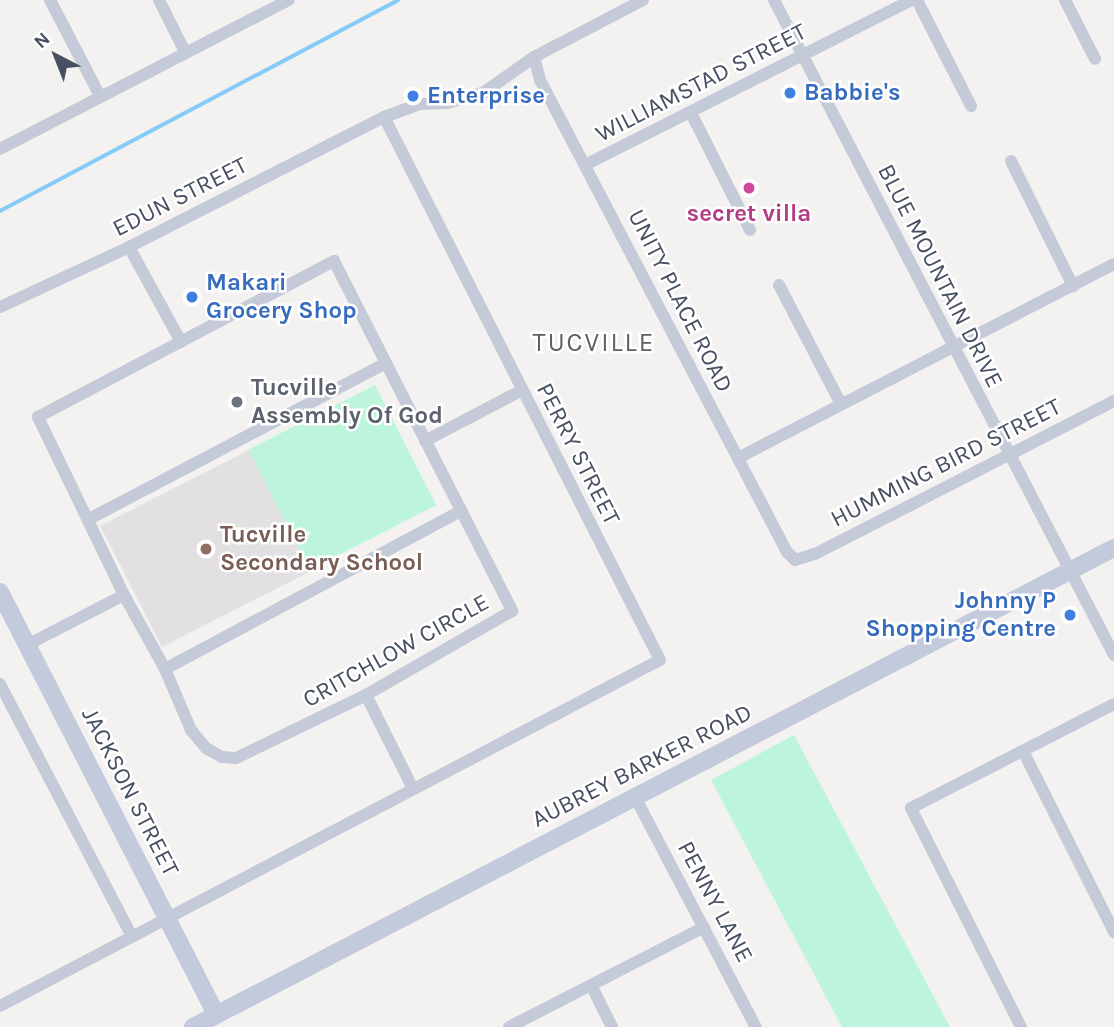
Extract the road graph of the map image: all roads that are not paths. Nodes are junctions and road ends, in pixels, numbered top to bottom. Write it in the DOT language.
graph roads {
  1 [pos="50,0"];
  2 [pos="159,0"];
  3 [pos="289,0"];
  4 [pos="643,0"];
  5 [pos="774,0"];
  6 [pos="911,0"];
  7 [pos="916,0"];
  8 [pos="1065,0"];
  9 [pos="185,52"];
  10 [pos="802,56"];
  11 [pos="534,57"];
  12 [pos="1095,59"];
  13 [pos="100,96"];
  14 [pos="971,106"];
  15 [pos="691,113"];
  16 [pos="381,119"];
  17 [pos="1,148"];
  18 [pos="1011,161"];
  19 [pos="586,165"];
  20 [pos="750,230"];
  21 [pos="129,247"];
  22 [pos="1114,264"];
  23 [pos="779,285"];
  24 [pos="1073,286"];
  25 [pos="0,307"];
  26 [pos="181,342"];
  27 [pos="953,346"];
  28 [pos="386,363"];
  29 [pos="522,390"];
  30 [pos="1114,401"];
  31 [pos="841,404"];
  32 [pos="425,441"];
  33 [pos="1009,454"];
  34 [pos="738,458"];
  35 [pos="461,511"];
  36 [pos="89,519"];
  37 [pos="1114,548"];
  38 [pos="795,560"];
  39 [pos="1070,571"];
  40 [pos="0,592"];
  41 [pos="124,595"];
  42 [pos="27,645"];
  43 [pos="1114,654"];
  44 [pos="165,669"];
  45 [pos="0,684"];
  46 [pos="366,695"];
  47 [pos="1114,704"];
  48 [pos="1023,751"];
  49 [pos="413,789"];
  50 [pos="635,797"];
  51 [pos="168,918"];
  52 [pos="704,927"];
  53 [pos="1114,932"];
  54 [pos="132,937"];
  55 [pos="591,985"];
  56 [pos="0,1006"];
  57 [pos="220,1021"];
  58 [pos="193,1027"];
  59 [pos="509,1027"];
  60 [pos="612,1027"];
  61 [pos="757,1027"];
  62 [pos="1021,1027"];
  1 -- 13 [label="street"];
  2 -- 9 [label="street"];
  3 -- 9 [label="street"];
  4 -- 11 [label="street, EDUN STREET"];
  5 -- 10 [label="street, BLUE MOUNTAIN DRIVE"];
  6 -- 10 [label="street, WILLIAMSTAD STREET"];
  7 -- 14 [label="street"];
  8 -- 12 [label="street"];
  9 -- 13 [label="street"];
  10 -- 15 [label="street, WILLIAMSTAD STREET"];
  10 -- 27 [label="street, BLUE MOUNTAIN DRIVE"];
  11 -- 16 [label="street, EDUN STREET"];
  11 -- 19 [label="street, UNITY PLACE ROAD"];
  13 -- 17 [label="street"];
  15 -- 19 [label="street, WILLIAMSTAD STREET"];
  15 -- 20 [label="street"];
  16 -- 21 [label="street, EDUN STREET"];
  16 -- 29 [label="street, PERRY STREET"];
  18 -- 24 [label="street"];
  19 -- 34 [label="street, UNITY PLACE ROAD"];
  21 -- 25 [label="street, EDUN STREET"];
  21 -- 26 [label="street"];
  22 -- 24 [label="street"];
  23 -- 31 [label="street"];
  24 -- 27 [label="street"];
  26 -- 28 [label="street, CRITCHLOW CIRCLE"];
  26 -- 36 [label="street, CRITCHLOW CIRCLE"];
  27 -- 31 [label="street"];
  27 -- 33 [label="street, BLUE MOUNTAIN DRIVE"];
  28 -- 32 [label="street, CRITCHLOW CIRCLE"];
  28 -- 36 [label="street"];
  29 -- 32 [label="street"];
  29 -- 49 [label="street, PERRY STREET"];
  30 -- 33 [label="street, HUMMING BIRD STREET"];
  31 -- 34 [label="street"];
  32 -- 35 [label="street, CRITCHLOW CIRCLE"];
  33 -- 38 [label="street, HUMMING BIRD STREET"];
  33 -- 39 [label="street, BLUE MOUNTAIN DRIVE"];
  34 -- 38 [label="street, UNITY PLACE ROAD"];
  35 -- 44 [label="street"];
  35 -- 46 [label="street, CRITCHLOW CIRCLE"];
  36 -- 41 [label="street, CRITCHLOW CIRCLE"];
  37 -- 39 [label="street, AUBREY BARKER ROAD"];
  39 -- 43 [label="street, BLUE MOUNTAIN DRIVE"];
  39 -- 50 [label="street, AUBREY BARKER ROAD"];
  40 -- 42 [label="street, JACKSON STREET"];
  41 -- 42 [label="street"];
  41 -- 44 [label="street, CRITCHLOW CIRCLE"];
  42 -- 51 [label="street, JACKSON STREET"];
  44 -- 46 [label="street, CRITCHLOW CIRCLE"];
  45 -- 54 [label="street"];
  46 -- 49 [label="street"];
  47 -- 48 [label="street"];
  48 -- 53 [label="street"];
  48 -- 62 [label="street"];
  49 -- 51 [label="street"];
  50 -- 52 [label="street, PENNY LANE"];
  50 -- 57 [label="street, AUBREY BARKER ROAD"];
  51 -- 54 [label="street"];
  51 -- 57 [label="street, JACKSON STREET"];
  52 -- 55 [label="street"];
  52 -- 61 [label="street, PENNY LANE"];
  54 -- 56 [label="street"];
  55 -- 59 [label="street"];
  55 -- 60 [label="street"];
  57 -- 58 [label="street, AUBREY BARKER ROAD"];
}
